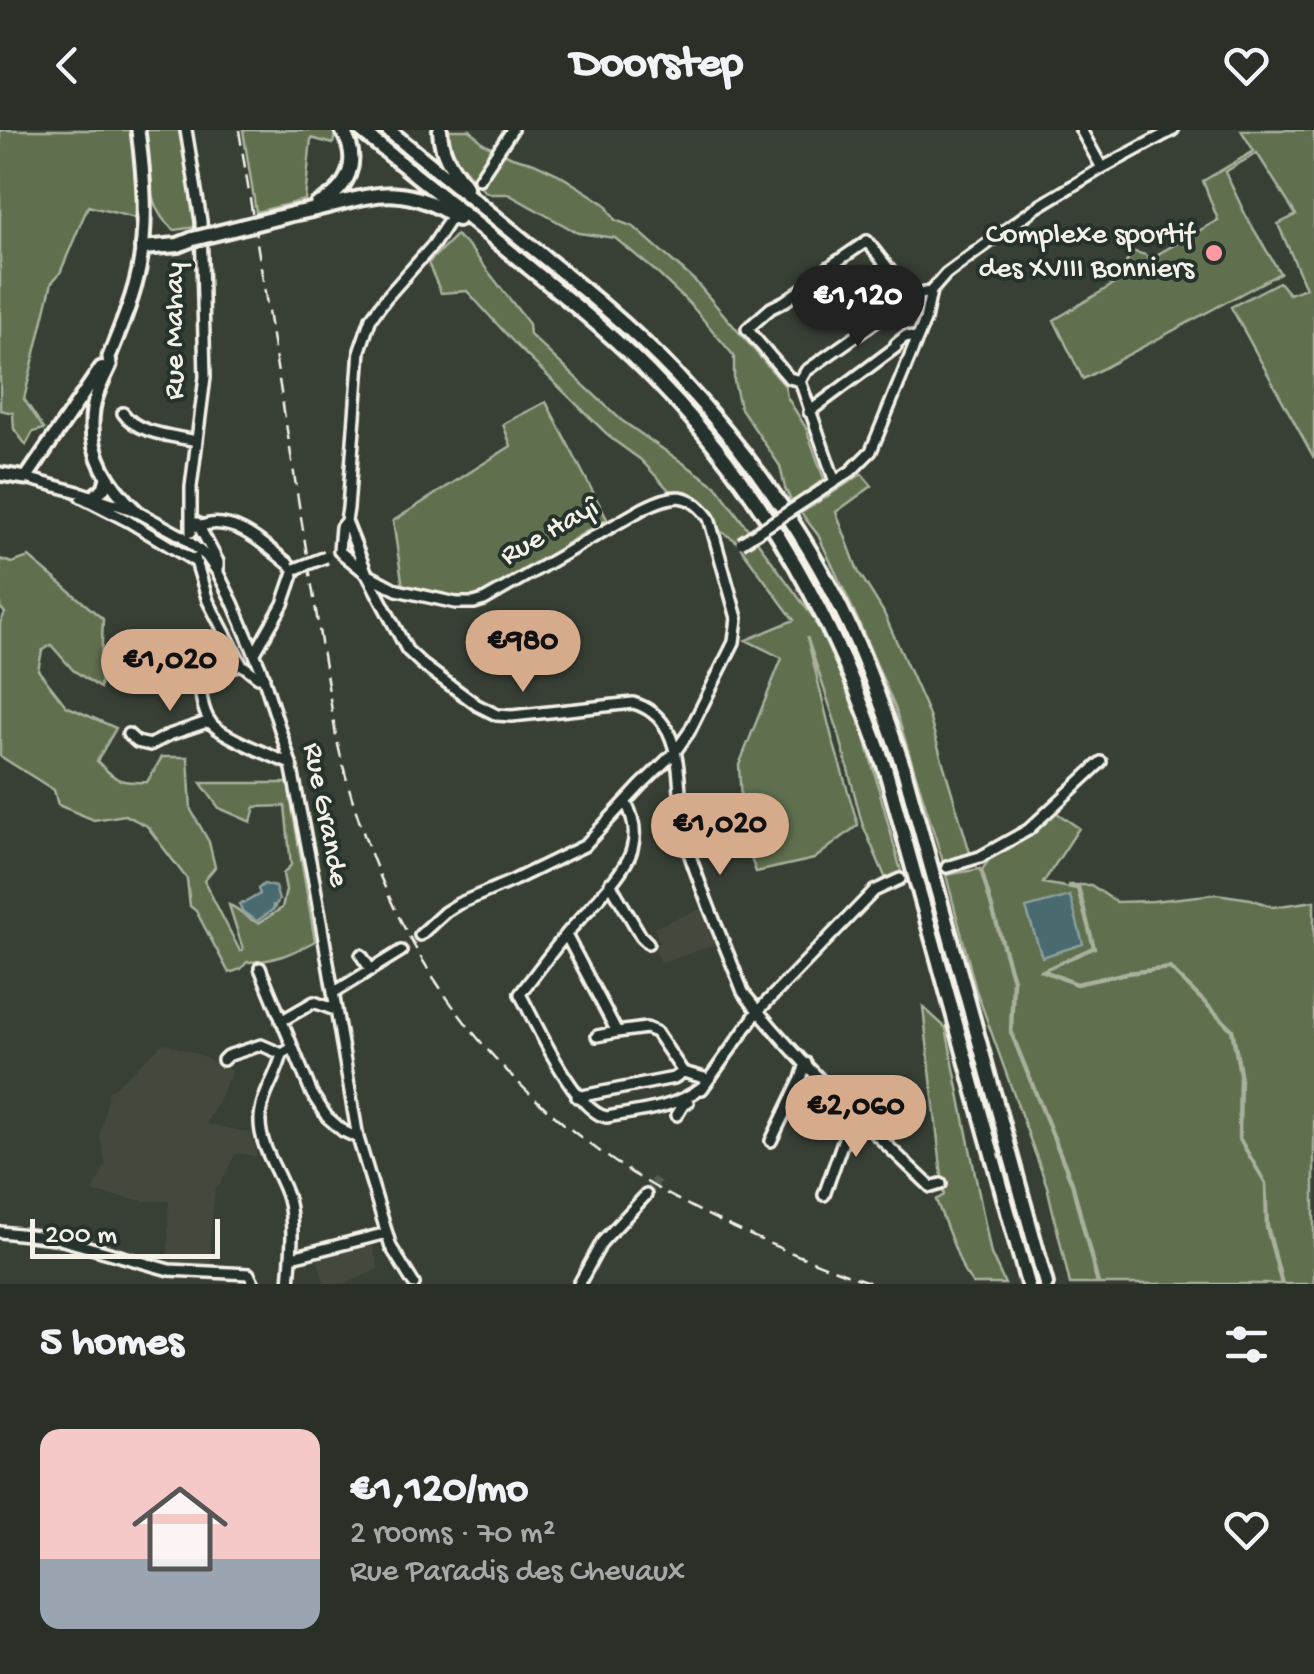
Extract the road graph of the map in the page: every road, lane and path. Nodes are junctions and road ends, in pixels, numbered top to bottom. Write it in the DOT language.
graph roads {
  1 [pos="138,130"];
  2 [pos="186,130"];
  3 [pos="342,130"];
  4 [pos="360,130"];
  5 [pos="388,130"];
  6 [pos="440,130"];
  7 [pos="512,130"];
  8 [pos="1081,130"];
  9 [pos="1173,130"];
  10 [pos="1102,168"];
  11 [pos="479,179"];
  12 [pos="472,198"];
  13 [pos="293,213"];
  14 [pos="450,220"];
  15 [pos="484,230"];
  16 [pos="142,244"];
  17 [pos="931,291"];
  18 [pos="911,298"];
  19 [pos="916,339"];
  20 [pos="109,357"];
  21 [pos="800,382"];
  22 [pos="810,412"];
  23 [pos="122,413"];
  24 [pos="65,424"];
  25 [pos="92,435"];
  26 [pos="197,441"];
  27 [pos="0,474"];
  28 [pos="26,478"];
  29 [pos="107,478"];
  30 [pos="835,482"];
  31 [pos="66,488"];
  32 [pos="94,496"];
  33 [pos="136,511"];
  34 [pos="346,521"];
  35 [pos="195,530"];
  36 [pos="340,551"];
  37 [pos="721,556"];
  38 [pos="295,569"];
  39 [pos="218,573"];
  40 [pos="367,574"];
  41 [pos="255,653"];
  42 [pos="241,664"];
  43 [pos="170,666"];
  44 [pos="201,676"];
  45 [pos="264,676"];
  46 [pos="210,721"];
  47 [pos="128,734"];
  48 [pos="675,752"];
  49 [pos="1101,762"];
  50 [pos="291,764"];
  51 [pos="626,803"];
  52 [pos="947,867"];
  53 [pos="900,879"];
  54 [pos="610,883"];
  55 [pos="420,935"];
  56 [pos="566,935"];
  57 [pos="648,944"];
  58 [pos="401,951"];
  59 [pos="361,955"];
  60 [pos="260,968"];
  61 [pos="371,970"];
  62 [pos="334,993"];
  63 [pos="335,1010"];
  64 [pos="758,1011"];
  65 [pos="281,1020"];
  66 [pos="618,1032"];
  67 [pos="597,1036"];
  68 [pos="287,1051"];
  69 [pos="223,1060"];
  70 [pos="806,1063"];
  71 [pos="683,1072"];
  72 [pos="705,1083"];
  73 [pos="578,1097"];
  74 [pos="852,1113"];
  75 [pos="677,1115"];
  76 [pos="358,1138"];
  77 [pos="771,1141"];
  78 [pos="941,1184"];
  79 [pos="646,1195"];
  80 [pos="824,1195"];
  81 [pos="0,1232"];
  82 [pos="388,1234"];
  83 [pos="292,1257"];
  84 [pos="254,1284"];
  85 [pos="289,1284"];
  86 [pos="414,1284"];
  87 [pos="579,1284"];
  88 [pos="1028,1284"];
  89 [pos="1046,1284"];
  1 -- 16 [label="main road"];
  2 -- 26 [label="street, Rue Mahay"];
  3 -- 13 [label="highway"];
  4 -- 15 [label="highway"];
  5 -- 12 [label="highway"];
  6 -- 12 [label="highway"];
  7 -- 11 [label="street"];
  8 -- 10 [label="street"];
  9 -- 10 [label="street"];
  10 -- 17 [label="street"];
  12 -- 89 [label="highway"];
  13 -- 15 [label="highway"];
  13 -- 16 [label="highway, bridge"];
  14 -- 34 [label="street"];
  15 -- 88 [label="highway"];
  16 -- 20 [label="main road"];
  17 -- 18 [label="street"];
  17 -- 19 [label="street"];
  18 -- 21 [label="street"];
  18 -- 21 [label="street"];
  19 -- 22 [label="street"];
  19 -- 30 [label="street"];
  20 -- 24 [label="main road"];
  20 -- 25 [label="main road"];
  21 -- 22 [label="street"];
  22 -- 30 [label="street"];
  23 -- 26 [label="street"];
  24 -- 25 [label="main road"];
  24 -- 28 [label="main road"];
  25 -- 29 [label="main road"];
  26 -- 35 [label="street, Rue Mahay"];
  27 -- 28 [label="main road"];
  28 -- 31 [label="street, Rue Grande"];
  29 -- 32 [label="main road"];
  29 -- 33 [label="main road"];
  30 -- 37 [label="street, bridge"];
  31 -- 32 [label="street, Rue Grande"];
  31 -- 42 [label="street"];
  32 -- 33 [label="street, Rue Grande"];
  33 -- 39 [label="street, Rue Grande"];
  34 -- 36 [label="street"];
  34 -- 40 [label="street"];
  35 -- 38 [label="street"];
  35 -- 39 [label="street"];
  36 -- 38 [label="street, bridge"];
  36 -- 40 [label="street, Rue Hayî"];
  37 -- 40 [label="street, Rue Hayî"];
  37 -- 48 [label="street"];
  38 -- 41 [label="street"];
  39 -- 41 [label="street, Rue Grande"];
  40 -- 48 [label="street"];
  41 -- 45 [label="street, Rue Grande"];
  42 -- 44 [label="street"];
  42 -- 45 [label="street"];
  43 -- 44 [label="street"];
  44 -- 46 [label="street"];
  45 -- 50 [label="street, Rue Grande"];
  46 -- 47 [label="street"];
  46 -- 50 [label="street"];
  48 -- 51 [label="street"];
  48 -- 64 [label="street"];
  49 -- 52 [label="street"];
  50 -- 62 [label="street, Rue Grande"];
  51 -- 54 [label="street"];
  51 -- 55 [label="street"];
  53 -- 64 [label="street"];
  54 -- 56 [label="street"];
  54 -- 57 [label="street"];
  56 -- 66 [label="street"];
  56 -- 73 [label="street"];
  58 -- 61 [label="street"];
  59 -- 61 [label="street"];
  60 -- 65 [label="street"];
  61 -- 62 [label="street"];
  62 -- 63 [label="street, Rue Grande"];
  63 -- 65 [label="street"];
  63 -- 76 [label="street, Rue Grande"];
  64 -- 70 [label="street"];
  64 -- 72 [label="street"];
  65 -- 68 [label="street"];
  66 -- 67 [label="street"];
  66 -- 71 [label="street"];
  68 -- 69 [label="street"];
  68 -- 76 [label="street"];
  68 -- 83 [label="street"];
  70 -- 74 [label="street"];
  70 -- 77 [label="street"];
  71 -- 72 [label="street"];
  71 -- 73 [label="street"];
  72 -- 73 [label="street"];
  72 -- 75 [label="street"];
  74 -- 78 [label="street"];
  74 -- 80 [label="street"];
  76 -- 82 [label="street, Rue Grande"];
  79 -- 87 [label="street"];
  81 -- 84 [label="street"];
  82 -- 83 [label="street"];
  82 -- 86 [label="street, Rue Grande"];
  83 -- 85 [label="street"];
}
